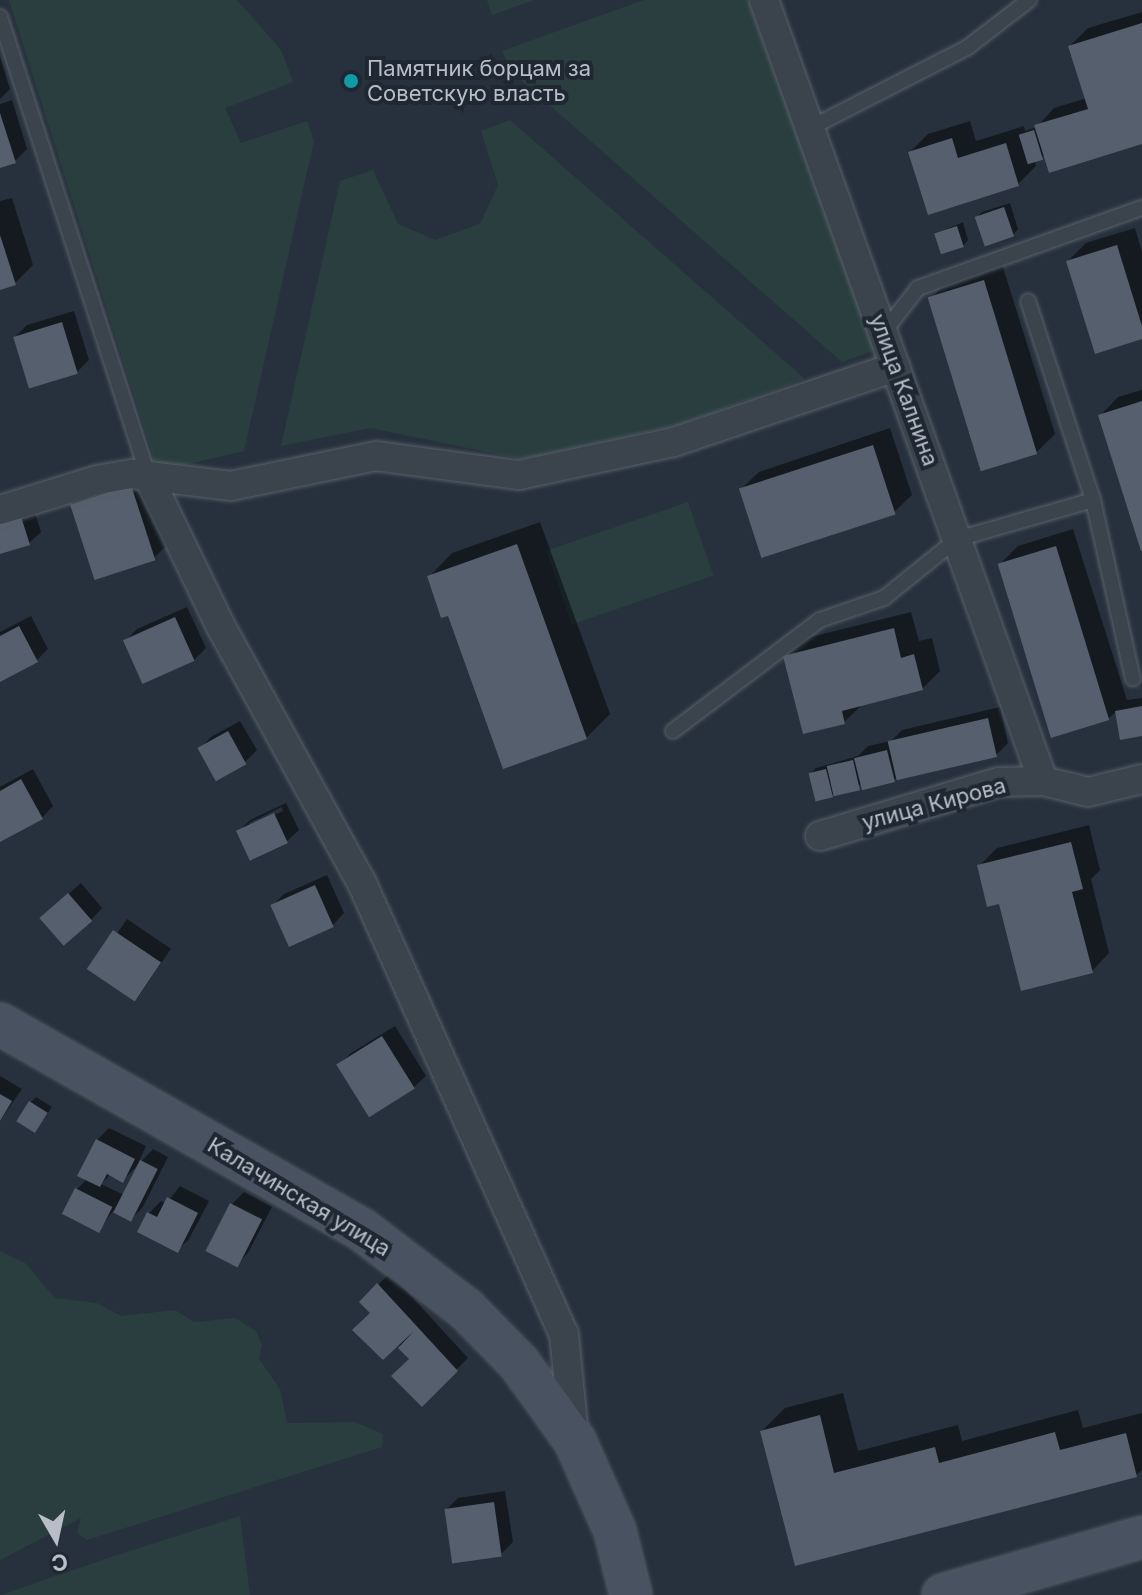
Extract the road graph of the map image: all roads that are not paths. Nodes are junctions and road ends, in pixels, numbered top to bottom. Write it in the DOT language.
graph roads {
  1 [pos="764,0"];
  2 [pos="1029,0"];
  3 [pos="0,17"];
  4 [pos="810,128"];
  5 [pos="1142,208"];
  6 [pos="1028,301"];
  7 [pos="884,332"];
  8 [pos="896,367"];
  9 [pos="148,476"];
  10 [pos="1093,500"];
  11 [pos="0,510"];
  12 [pos="957,539"];
  13 [pos="1133,679"];
  14 [pos="673,731"];
  15 [pos="1142,779"];
  16 [pos="1043,781"];
  17 [pos="820,836"];
  18 [pos="0,1024"];
  19 [pos="575,1441"];
  20 [pos="1142,1537"];
  21 [pos="631,1595"];
  22 [pos="943,1595"];
  1 -- 4 [label="street, улица Калнина"];
  2 -- 4 [label="lane"];
  3 -- 9 [label="lane"];
  4 -- 7 [label="street, улица Калнина"];
  5 -- 7 [label="lane"];
  6 -- 10 [label="lane"];
  7 -- 8 [label="street, улица Калнина"];
  8 -- 9 [label="street"];
  8 -- 12 [label="street, улица Калнина"];
  9 -- 11 [label="street"];
  9 -- 19 [label="street"];
  10 -- 12 [label="lane"];
  10 -- 13 [label="lane"];
  12 -- 14 [label="lane"];
  12 -- 16 [label="street, улица Калнина"];
  15 -- 16 [label="street, улица Кирова"];
  16 -- 17 [label="street, улица Кирова"];
  18 -- 19 [label="main road, Калачинская улица"];
  19 -- 21 [label="main road, Калачинская улица"];
  20 -- 22 [label="main road"];
}
